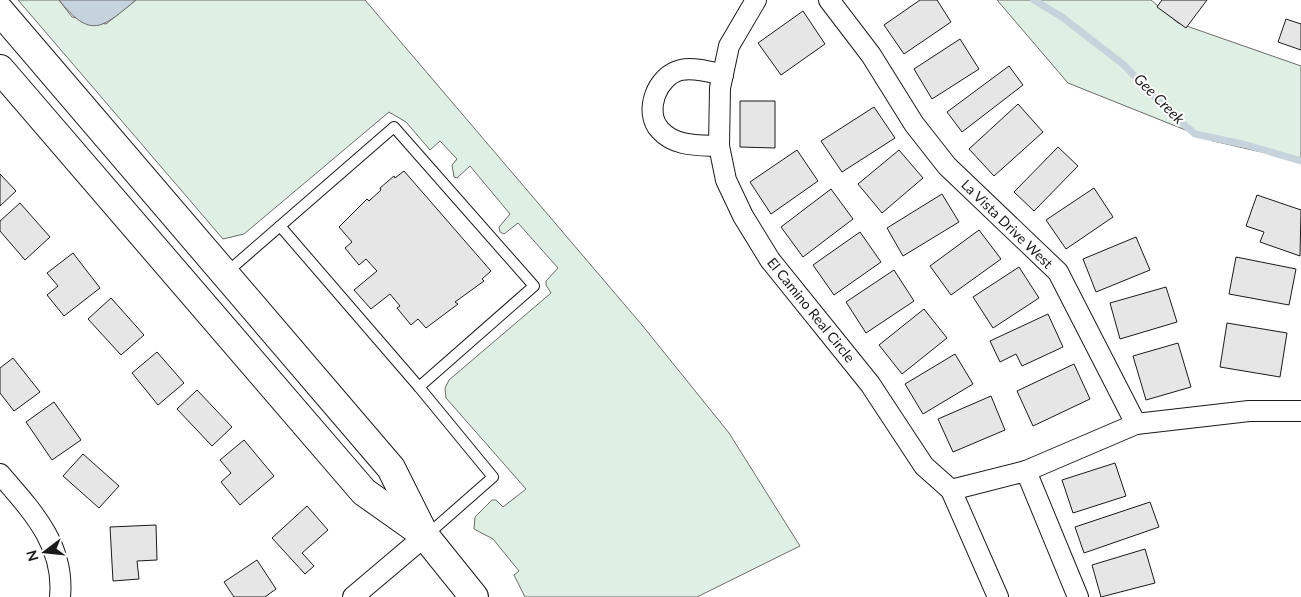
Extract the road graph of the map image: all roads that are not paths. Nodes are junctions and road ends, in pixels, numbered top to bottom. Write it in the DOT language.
graph roads {
  1 [pos="756,0"];
  2 [pos="829,0"];
  3 [pos="0,12"];
  4 [pos="0,69"];
  5 [pos="723,75"];
  6 [pos="719,146"];
  7 [pos="280,226"];
  8 [pos="225,274"];
  9 [pos="419,387"];
  10 [pos="1301,411"];
  11 [pos="1136,424"];
  12 [pos="1026,471"];
  13 [pos="0,474"];
  14 [pos="951,490"];
  15 [pos="426,536"];
  16 [pos="60,597"];
  17 [pos="353,597"];
  18 [pos="474,597"];
  19 [pos="998,597"];
  20 [pos="1078,597"];
  1 -- 5 [label="street, El Camino Real Circle"];
  2 -- 11 [label="street, La Vista Drive West"];
  3 -- 8 [label="main road"];
  4 -- 15 [label="main road"];
  5 -- 6 [label="street, El Camino Real Circle"];
  5 -- 6 [label="street"];
  6 -- 14 [label="street, El Camino Real Circle"];
  7 -- 8 [label="lane"];
  7 -- 9 [label="lane"];
  7 -- 9 [label="lane"];
  8 -- 15 [label="main road"];
  9 -- 15 [label="lane"];
  10 -- 11 [label="street"];
  11 -- 12 [label="street"];
  12 -- 14 [label="street"];
  12 -- 20 [label="street"];
  13 -- 16 [label="street"];
  14 -- 19 [label="street, El Camino Real Circle"];
  15 -- 17 [label="street"];
  15 -- 18 [label="main road"];
}
